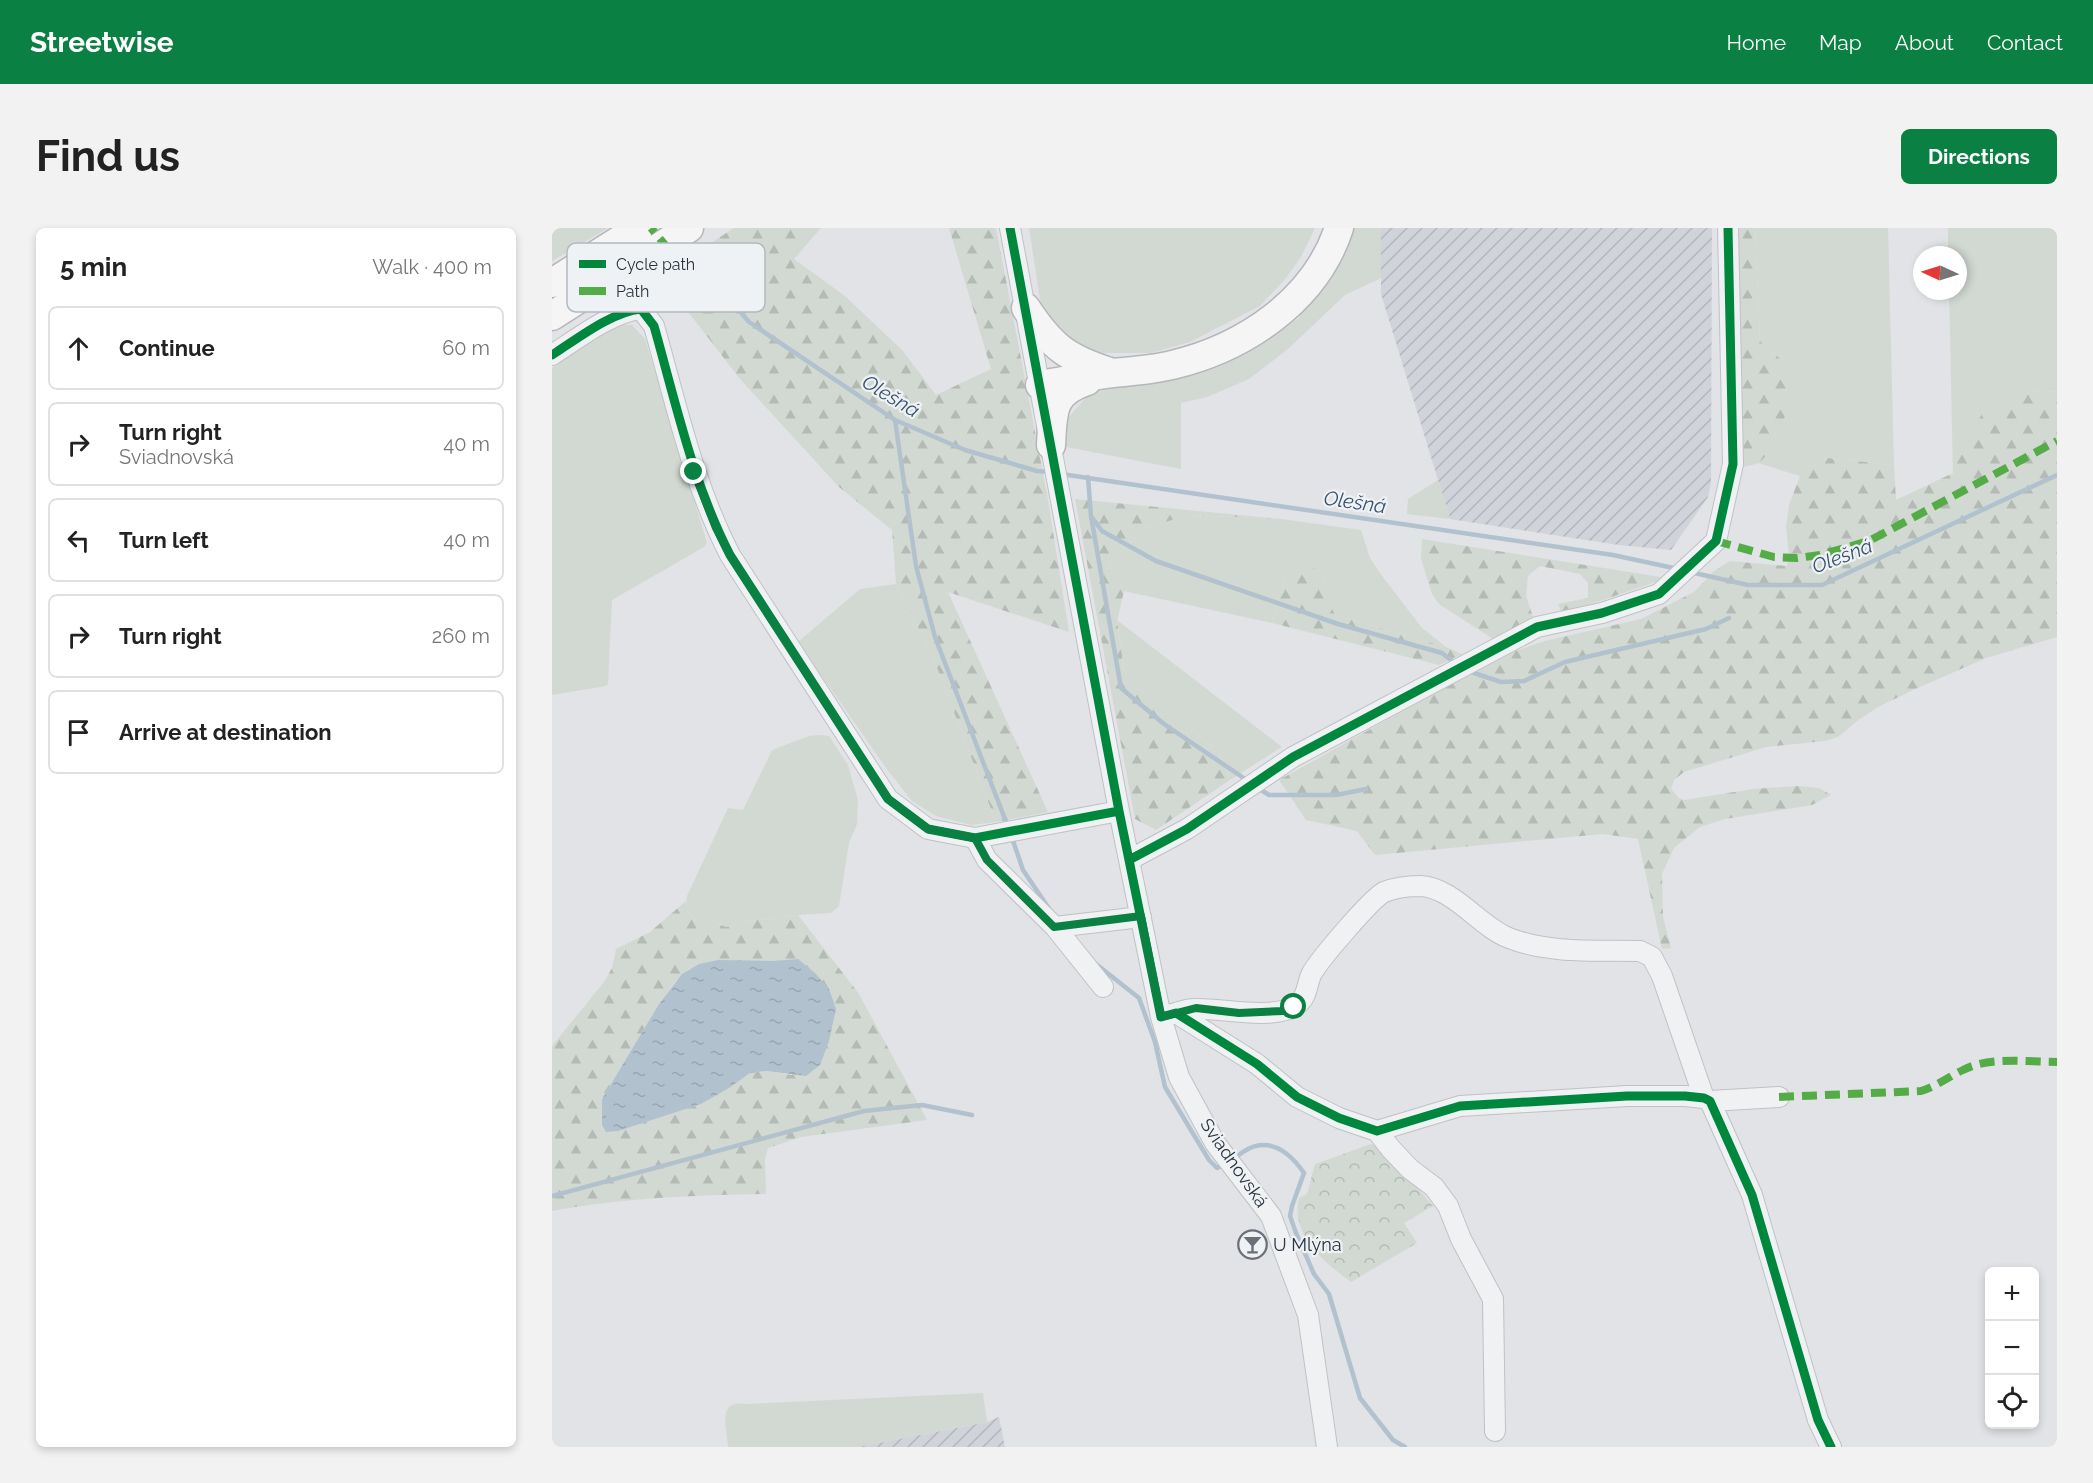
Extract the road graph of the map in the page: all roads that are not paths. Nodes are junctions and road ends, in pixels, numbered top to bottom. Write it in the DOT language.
graph roads {
  1 [pos="639,228"];
  2 [pos="689,228"];
  3 [pos="1010,228"];
  4 [pos="1339,228"];
  5 [pos="1728,228"];
  6 [pos="615,243"];
  7 [pos="667,243"];
  8 [pos="567,274"];
  9 [pos="552,283"];
  10 [pos="567,307"];
  11 [pos="1026,308"];
  12 [pos="625,312"];
  13 [pos="644,312"];
  14 [pos="552,316"];
  15 [pos="552,355"];
  16 [pos="1112,373"];
  17 [pos="1040,384"];
  18 [pos="1051,445"];
  19 [pos="1119,811"];
  20 [pos="975,838"];
  21 [pos="1129,860"];
  22 [pos="1141,916"];
  23 [pos="1061,927"];
  24 [pos="1102,987"];
  25 [pos="1169,1015"];
  26 [pos="1779,1097"];
  27 [pos="1707,1099"];
  28 [pos="1377,1131"];
  29 [pos="1495,1431"];
  30 [pos="1327,1447"];
  31 [pos="1832,1447"];
  1 -- 6 [label="highway"];
  2 -- 7 [label="highway"];
  3 -- 11 [label="street, Sviadnovská"];
  4 -- 16 [label="highway"];
  5 -- 21 [label="street"];
  8 -- 9 [label="highway"];
  10 -- 14 [label="highway"];
  11 -- 16 [label="highway"];
  11 -- 17 [label="street, Sviadnovská"];
  12 -- 15 [label="street"];
  13 -- 20 [label="street"];
  16 -- 17 [label="highway"];
  16 -- 18 [label="highway"];
  17 -- 18 [label="street, Sviadnovská"];
  18 -- 19 [label="street, Sviadnovská"];
  19 -- 20 [label="street"];
  19 -- 21 [label="street, Sviadnovská"];
  20 -- 23 [label="street"];
  21 -- 22 [label="street, Sviadnovská"];
  22 -- 23 [label="street"];
  22 -- 25 [label="street, Sviadnovská"];
  23 -- 24 [label="street"];
  25 -- 27 [label="street"];
  25 -- 28 [label="street"];
  25 -- 30 [label="street, Sviadnovská"];
  26 -- 27 [label="street"];
  27 -- 28 [label="street"];
  27 -- 31 [label="street"];
  28 -- 29 [label="street"];
}
